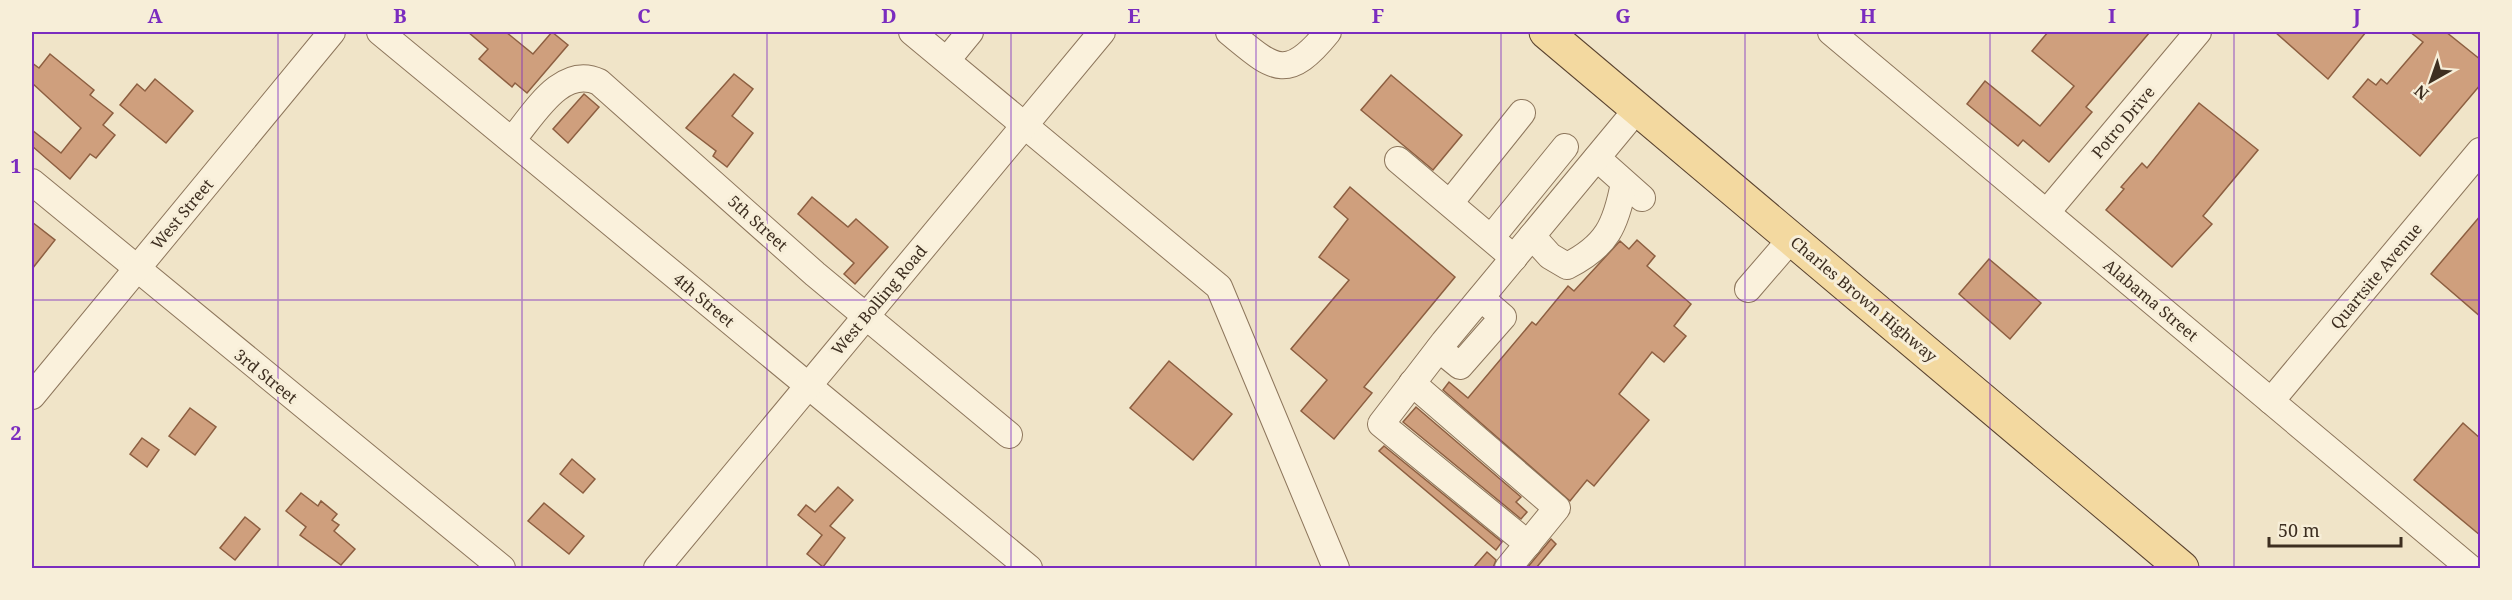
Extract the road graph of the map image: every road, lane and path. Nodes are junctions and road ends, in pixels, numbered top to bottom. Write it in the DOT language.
graph roads {
  1 [pos="332,32"];
  2 [pos="380,32"];
  3 [pos="912,32"];
  4 [pos="970,32"];
  5 [pos="1229,32"];
  6 [pos="1328,32"];
  7 [pos="1546,32"];
  8 [pos="1831,32"];
  9 [pos="2198,32"];
  10 [pos="1088,36"];
  11 [pos="947,60"];
  12 [pos="1638,108"];
  13 [pos="1522,113"];
  14 [pos="1024,125"];
  15 [pos="512,140"];
  16 [pos="1565,147"];
  17 [pos="2481,151"];
  18 [pos="1597,158"];
  19 [pos="1398,160"];
  20 [pos="32,182"];
  21 [pos="1450,203"];
  22 [pos="2047,212"];
  23 [pos="1532,236"];
  24 [pos="1491,238"];
  25 [pos="1792,238"];
  26 [pos="1514,258"];
  27 [pos="136,269"];
  28 [pos="1748,289"];
  29 [pos="867,315"];
  30 [pos="1412,383"];
  31 [pos="808,386"];
  32 [pos="32,396"];
  33 [pos="2271,401"];
  34 [pos="1009,435"];
  35 [pos="1528,544"];
  36 [pos="501,568"];
  37 [pos="657,568"];
  38 [pos="1029,568"];
  39 [pos="1336,568"];
  40 [pos="1508,568"];
  41 [pos="2182,568"];
  42 [pos="2469,568"];
  1 -- 27 [label="street, West Street"];
  2 -- 15 [label="street, 4th Street"];
  3 -- 11 [label="street"];
  4 -- 11 [label="street"];
  5 -- 6 [label="street"];
  7 -- 12 [label="main road, Charles Brown Highway"];
  8 -- 22 [label="street, Alabama Street"];
  9 -- 22 [label="street, Potro Drive"];
  10 -- 14 [label="street, West Bolling Road"];
  11 -- 14 [label="street"];
  12 -- 18 [label="street"];
  12 -- 25 [label="main road, Charles Brown Highway"];
  13 -- 21 [label="street"];
  14 -- 29 [label="street, West Bolling Road"];
  14 -- 39 [label="street"];
  15 -- 29 [label="street, 5th Street"];
  15 -- 31 [label="street, 4th Street"];
  16 -- 24 [label="street"];
  17 -- 33 [label="street, Quartsite Avenue"];
  18 -- 23 [label="street"];
  18 -- 23 [label="street"];
  19 -- 21 [label="street"];
  20 -- 27 [label="street, 3rd Street"];
  21 -- 24 [label="street"];
  22 -- 33 [label="street, Alabama Street"];
  23 -- 26 [label="street"];
  24 -- 26 [label="street"];
  25 -- 28 [label="street"];
  25 -- 41 [label="main road, Charles Brown Highway"];
  26 -- 30 [label="street"];
  27 -- 32 [label="street, West Street"];
  27 -- 36 [label="street, 3rd Street"];
  29 -- 31 [label="street, West Bolling Road"];
  29 -- 34 [label="street, 5th Street"];
  30 -- 35 [label="street"];
  30 -- 35 [label="street"];
  31 -- 37 [label="street, West Bolling Road"];
  31 -- 38 [label="street, 4th Street"];
  33 -- 42 [label="street, Alabama Street"];
  35 -- 40 [label="street"];
}
